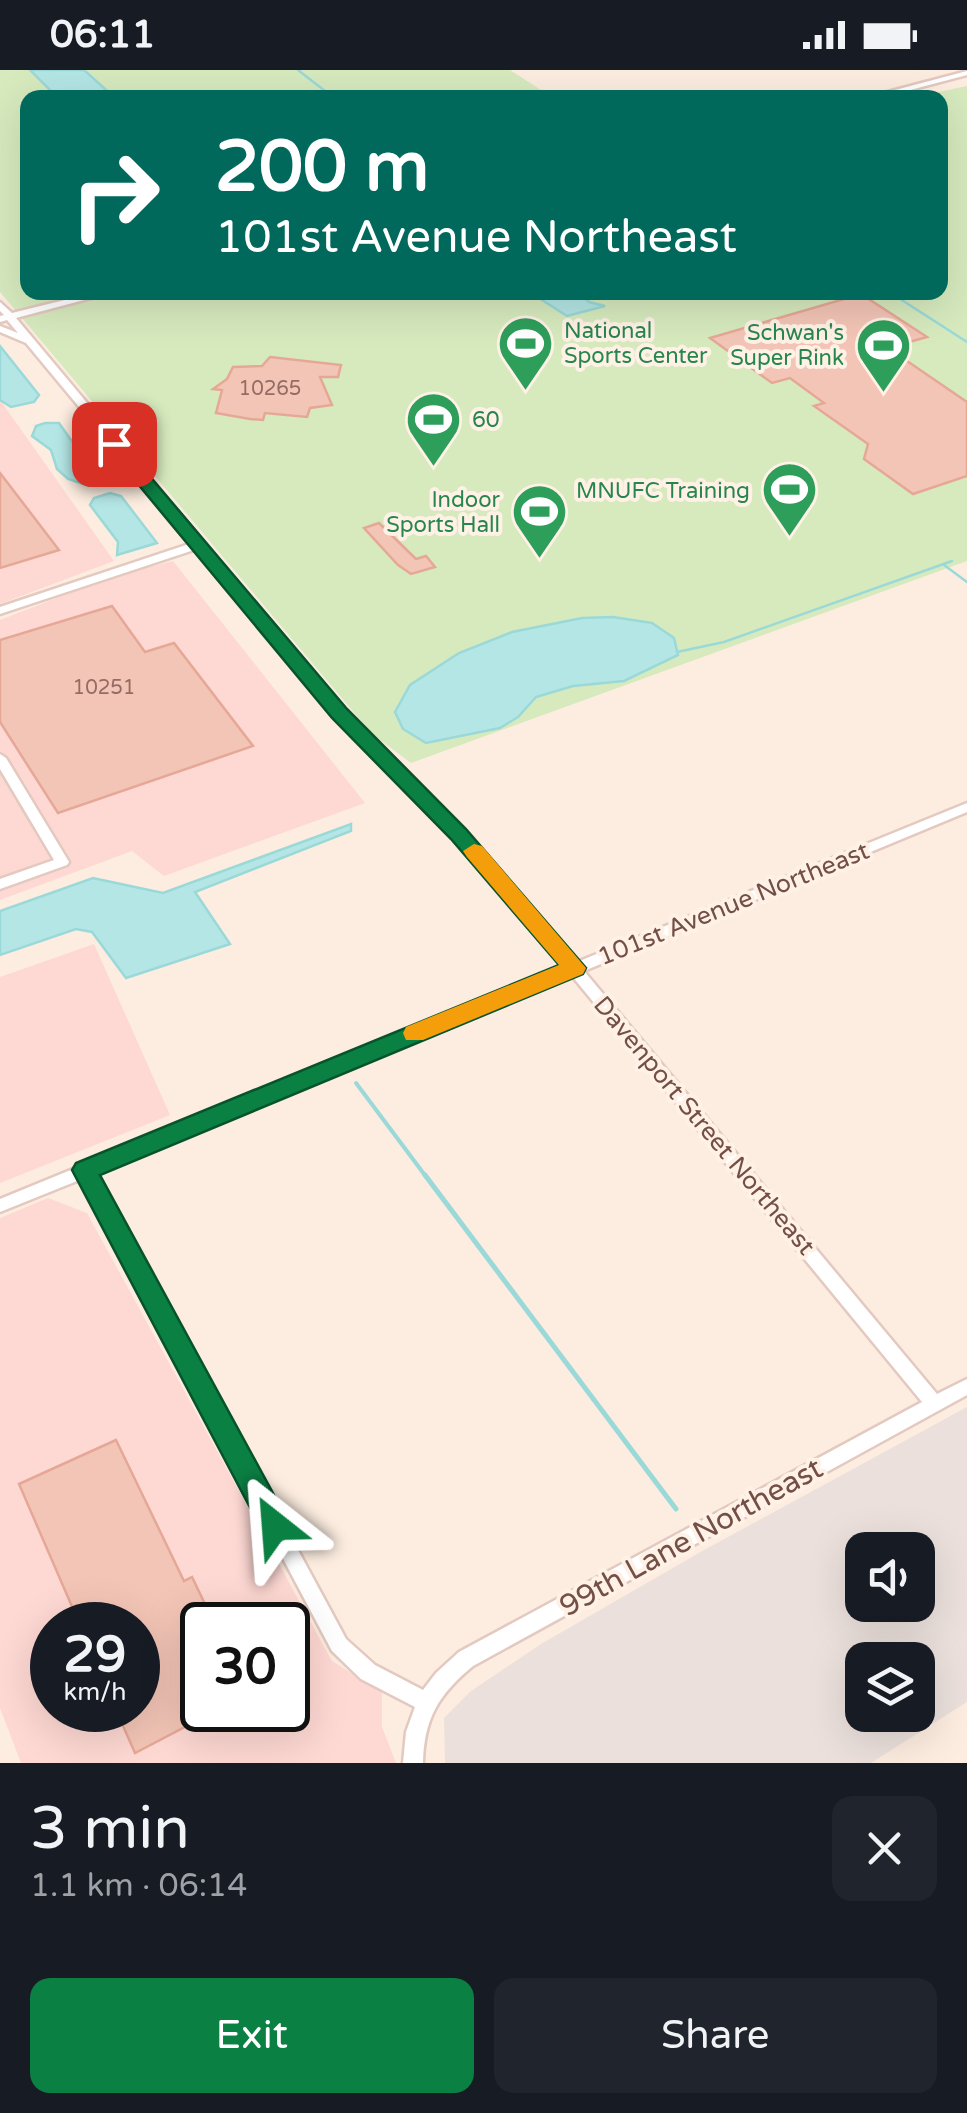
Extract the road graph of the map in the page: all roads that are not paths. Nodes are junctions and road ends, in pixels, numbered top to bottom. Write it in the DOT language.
graph roads {
  1 [pos="967,76"];
  2 [pos="905,90"];
  3 [pos="922,90"];
  4 [pos="46,300"];
  5 [pos="67,300"];
  6 [pos="3,312"];
  7 [pos="0,329"];
  8 [pos="34,345"];
  9 [pos="198,545"];
  10 [pos="0,611"];
  11 [pos="0,758"];
  12 [pos="967,807"];
  13 [pos="0,884"];
  14 [pos="574,968"];
  15 [pos="85,1170"];
  16 [pos="0,1206"];
  17 [pos="967,1386"];
  18 [pos="935,1404"];
  19 [pos="426,1702"];
  20 [pos="413,1763"];
  1 -- 2 [label="street"];
  1 -- 3 [label="street"];
  4 -- 6 [label="street"];
  5 -- 6 [label="street"];
  6 -- 8 [label="street, Davenport Street Northeast"];
  7 -- 8 [label="street"];
  8 -- 9 [label="street, Davenport Street Northeast"];
  9 -- 10 [label="street"];
  9 -- 14 [label="street, Davenport Street Northeast"];
  11 -- 13 [label="street"];
  12 -- 14 [label="street, 101st Avenue Northeast"];
  14 -- 15 [label="street, 101st Avenue Northeast"];
  14 -- 18 [label="street, Davenport Street Northeast"];
  15 -- 16 [label="street, 101st Avenue Northeast"];
  15 -- 19 [label="street"];
  17 -- 18 [label="street, 99th Lane Northeast"];
  18 -- 19 [label="street, 99th Lane Northeast"];
  19 -- 20 [label="street"];
}
